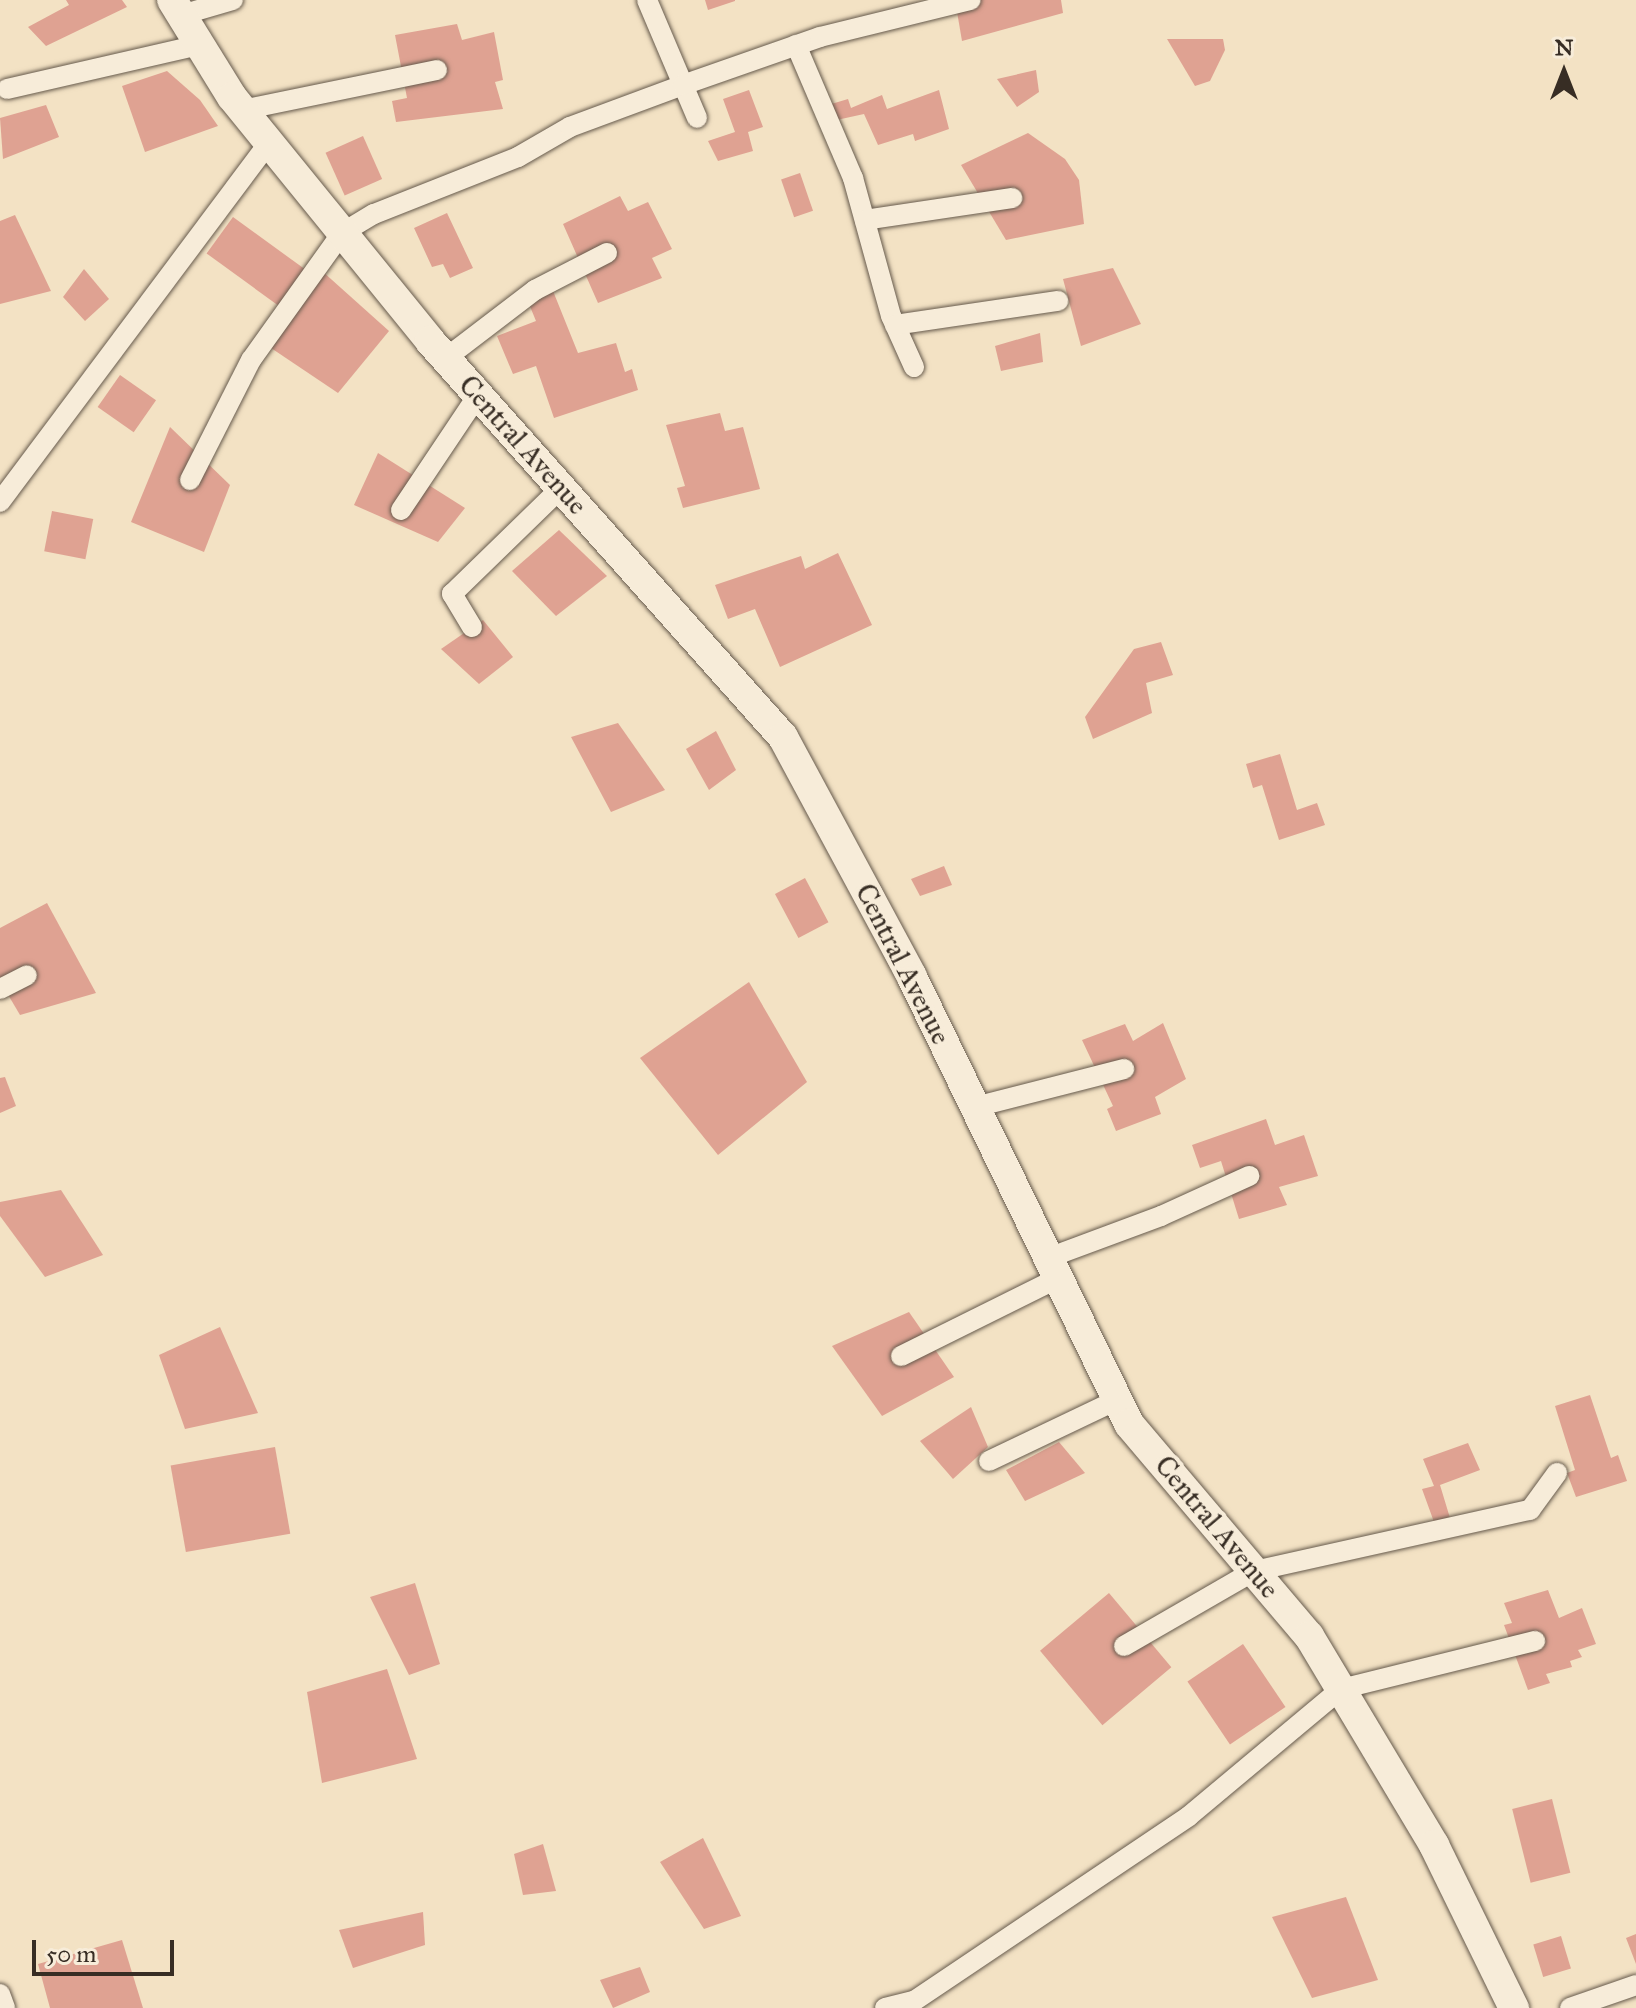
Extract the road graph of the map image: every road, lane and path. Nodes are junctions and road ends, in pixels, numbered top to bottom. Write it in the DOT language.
graph roads {
  1 [pos="233,0"];
  2 [pos="647,0"];
  3 [pos="971,0"];
  4 [pos="177,8"];
  5 [pos="199,45"];
  6 [pos="796,45"];
  7 [pos="437,70"];
  8 [pos="683,85"];
  9 [pos="7,89"];
  10 [pos="242,110"];
  11 [pos="697,118"];
  12 [pos="269,143"];
  13 [pos="1012,198"];
  14 [pos="865,220"];
  15 [pos="342,233"];
  16 [pos="607,253"];
  17 [pos="1058,301"];
  18 [pos="895,325"];
  19 [pos="446,358"];
  20 [pos="914,367"];
  21 [pos="478,395"];
  22 [pos="190,480"];
  23 [pos="561,488"];
  24 [pos="0,502"];
  25 [pos="401,510"];
  26 [pos="472,627"];
  27 [pos="27,975"];
  28 [pos="0,989"];
  29 [pos="1124,1069"];
  30 [pos="975,1107"];
  31 [pos="1249,1176"];
  32 [pos="1053,1268"];
  33 [pos="901,1356"];
  34 [pos="1117,1400"];
  35 [pos="989,1461"];
  36 [pos="1557,1473"];
  37 [pos="1254,1571"];
  38 [pos="1535,1641"];
  39 [pos="1124,1646"];
  40 [pos="1341,1689"];
  41 [pos="1636,1985"];
  42 [pos="0,1994"];
  43 [pos="5,2008"];
  44 [pos="885,2008"];
  45 [pos="1514,2008"];
  46 [pos="1570,2008"];
  1 -- 4 [label="street"];
  2 -- 8 [label="street"];
  3 -- 6 [label="street"];
  4 -- 5 [label="street, Central Avenue"];
  5 -- 9 [label="street"];
  5 -- 10 [label="street, Central Avenue"];
  6 -- 8 [label="street"];
  6 -- 14 [label="street"];
  7 -- 10 [label="street"];
  8 -- 11 [label="street"];
  8 -- 15 [label="street"];
  10 -- 12 [label="street, Central Avenue"];
  12 -- 15 [label="street, Central Avenue"];
  12 -- 24 [label="street"];
  13 -- 14 [label="street"];
  14 -- 18 [label="street"];
  15 -- 19 [label="street, Central Avenue"];
  15 -- 22 [label="street"];
  16 -- 19 [label="street"];
  17 -- 18 [label="street"];
  18 -- 20 [label="street"];
  19 -- 21 [label="street, Central Avenue"];
  21 -- 23 [label="street, Central Avenue"];
  21 -- 25 [label="street"];
  23 -- 26 [label="street"];
  23 -- 30 [label="street, Central Avenue"];
  27 -- 28 [label="street"];
  29 -- 30 [label="street"];
  30 -- 32 [label="street, Central Avenue"];
  31 -- 32 [label="street"];
  32 -- 33 [label="street"];
  32 -- 34 [label="street, Central Avenue"];
  34 -- 35 [label="street"];
  34 -- 37 [label="street, Central Avenue"];
  36 -- 37 [label="street"];
  37 -- 39 [label="street"];
  37 -- 40 [label="street, Central Avenue"];
  38 -- 40 [label="street"];
  40 -- 44 [label="street"];
  40 -- 45 [label="street, Central Avenue"];
  41 -- 46 [label="street"];
  42 -- 43 [label="street"];
}
